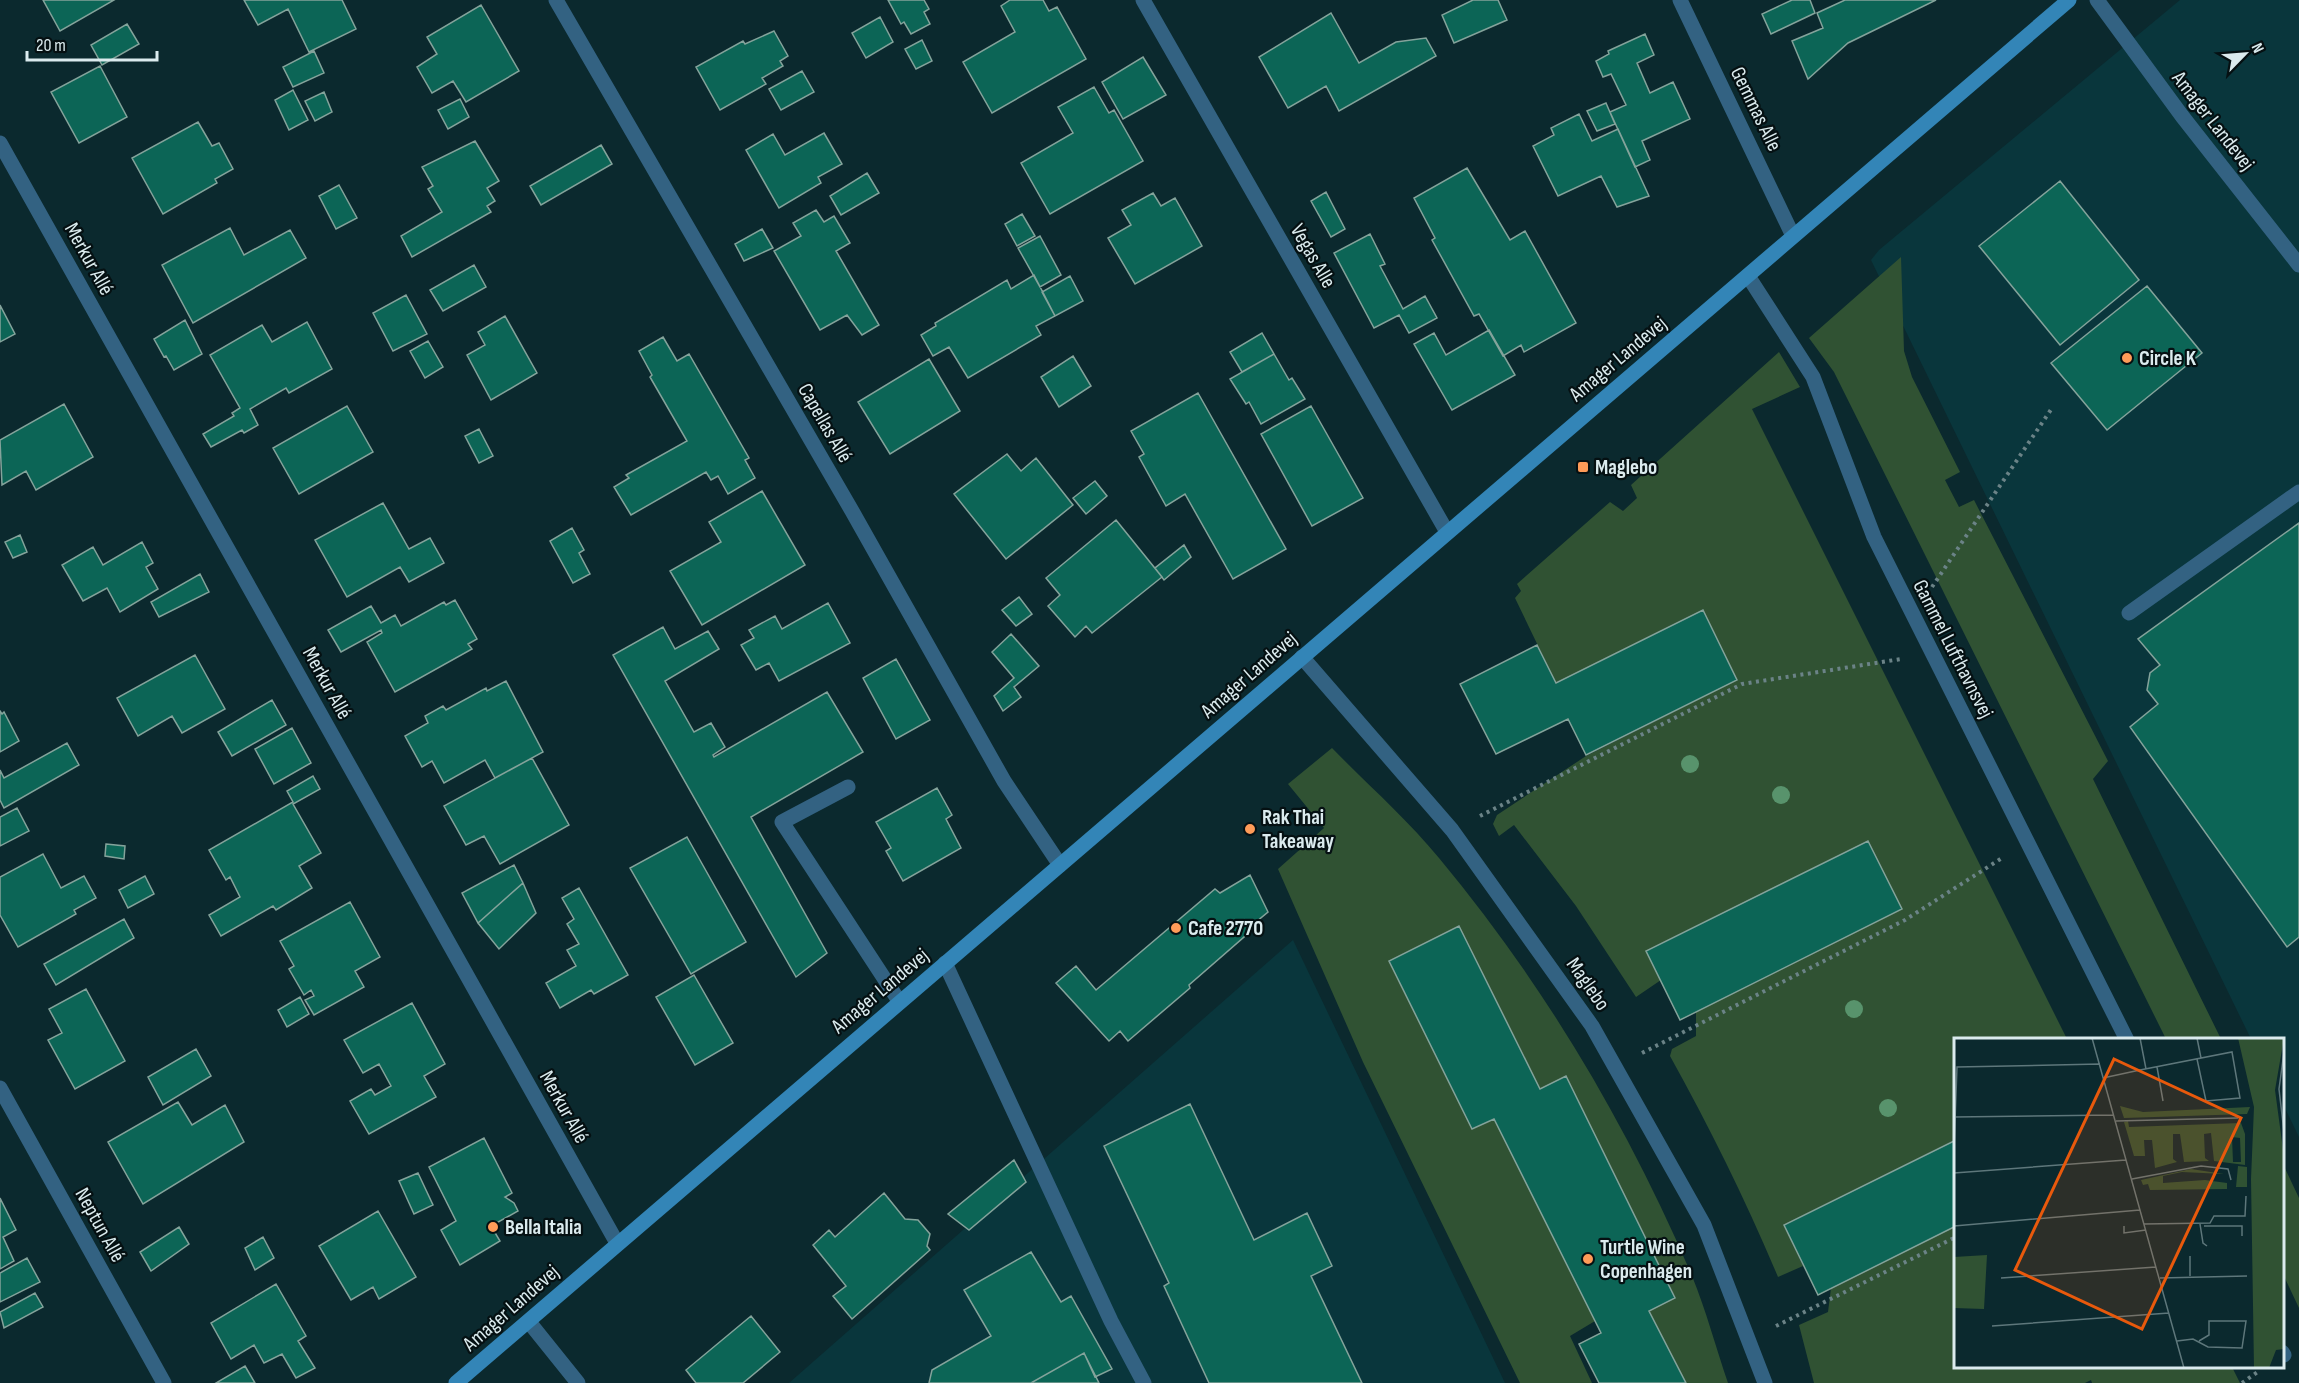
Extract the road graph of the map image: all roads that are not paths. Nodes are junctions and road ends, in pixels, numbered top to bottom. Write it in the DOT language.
graph roads {
  1 [pos="556,0"];
  2 [pos="1143,0"];
  3 [pos="1680,0"];
  4 [pos="2069,0"];
  5 [pos="2097,0"];
  6 [pos="0,143"];
  7 [pos="1793,236"];
  8 [pos="2299,265"];
  9 [pos="1748,276"];
  10 [pos="2299,492"];
  11 [pos="1447,532"];
  12 [pos="2129,613"];
  13 [pos="1302,657"];
  14 [pos="848,787"];
  15 [pos="1060,865"];
  16 [pos="945,963"];
  17 [pos="899,1001"];
  18 [pos="2126,1038"];
  19 [pos="0,1088"];
  20 [pos="617,1243"];
  21 [pos="529,1322"];
  22 [pos="164,1383"];
  23 [pos="456,1383"];
  24 [pos="578,1383"];
  25 [pos="1144,1383"];
  26 [pos="1765,1383"];
  1 -- 15 [label="street, Capellas Allé"];
  2 -- 11 [label="street, Vegas Alle"];
  3 -- 7 [label="street, Gemmas Alle"];
  4 -- 7 [label="street, Amager Landevej"];
  5 -- 8 [label="street, Amager Landevej"];
  6 -- 20 [label="street, Merkur Allé"];
  7 -- 9 [label="street, Amager Landevej"];
  9 -- 11 [label="street, Amager Landevej"];
  9 -- 18 [label="street, Gammel Lufthavnsvej"];
  10 -- 12 [label="street"];
  11 -- 13 [label="street, Amager Landevej"];
  13 -- 15 [label="street, Amager Landevej"];
  13 -- 26 [label="street, Maglebo"];
  14 -- 17 [label="street"];
  15 -- 16 [label="street, Amager Landevej"];
  16 -- 17 [label="street, Amager Landevej"];
  16 -- 25 [label="street"];
  17 -- 20 [label="street, Amager Landevej"];
  19 -- 22 [label="street, Neptun Allé"];
  20 -- 21 [label="street, Amager Landevej"];
  21 -- 23 [label="street, Amager Landevej"];
  21 -- 24 [label="street"];
}
